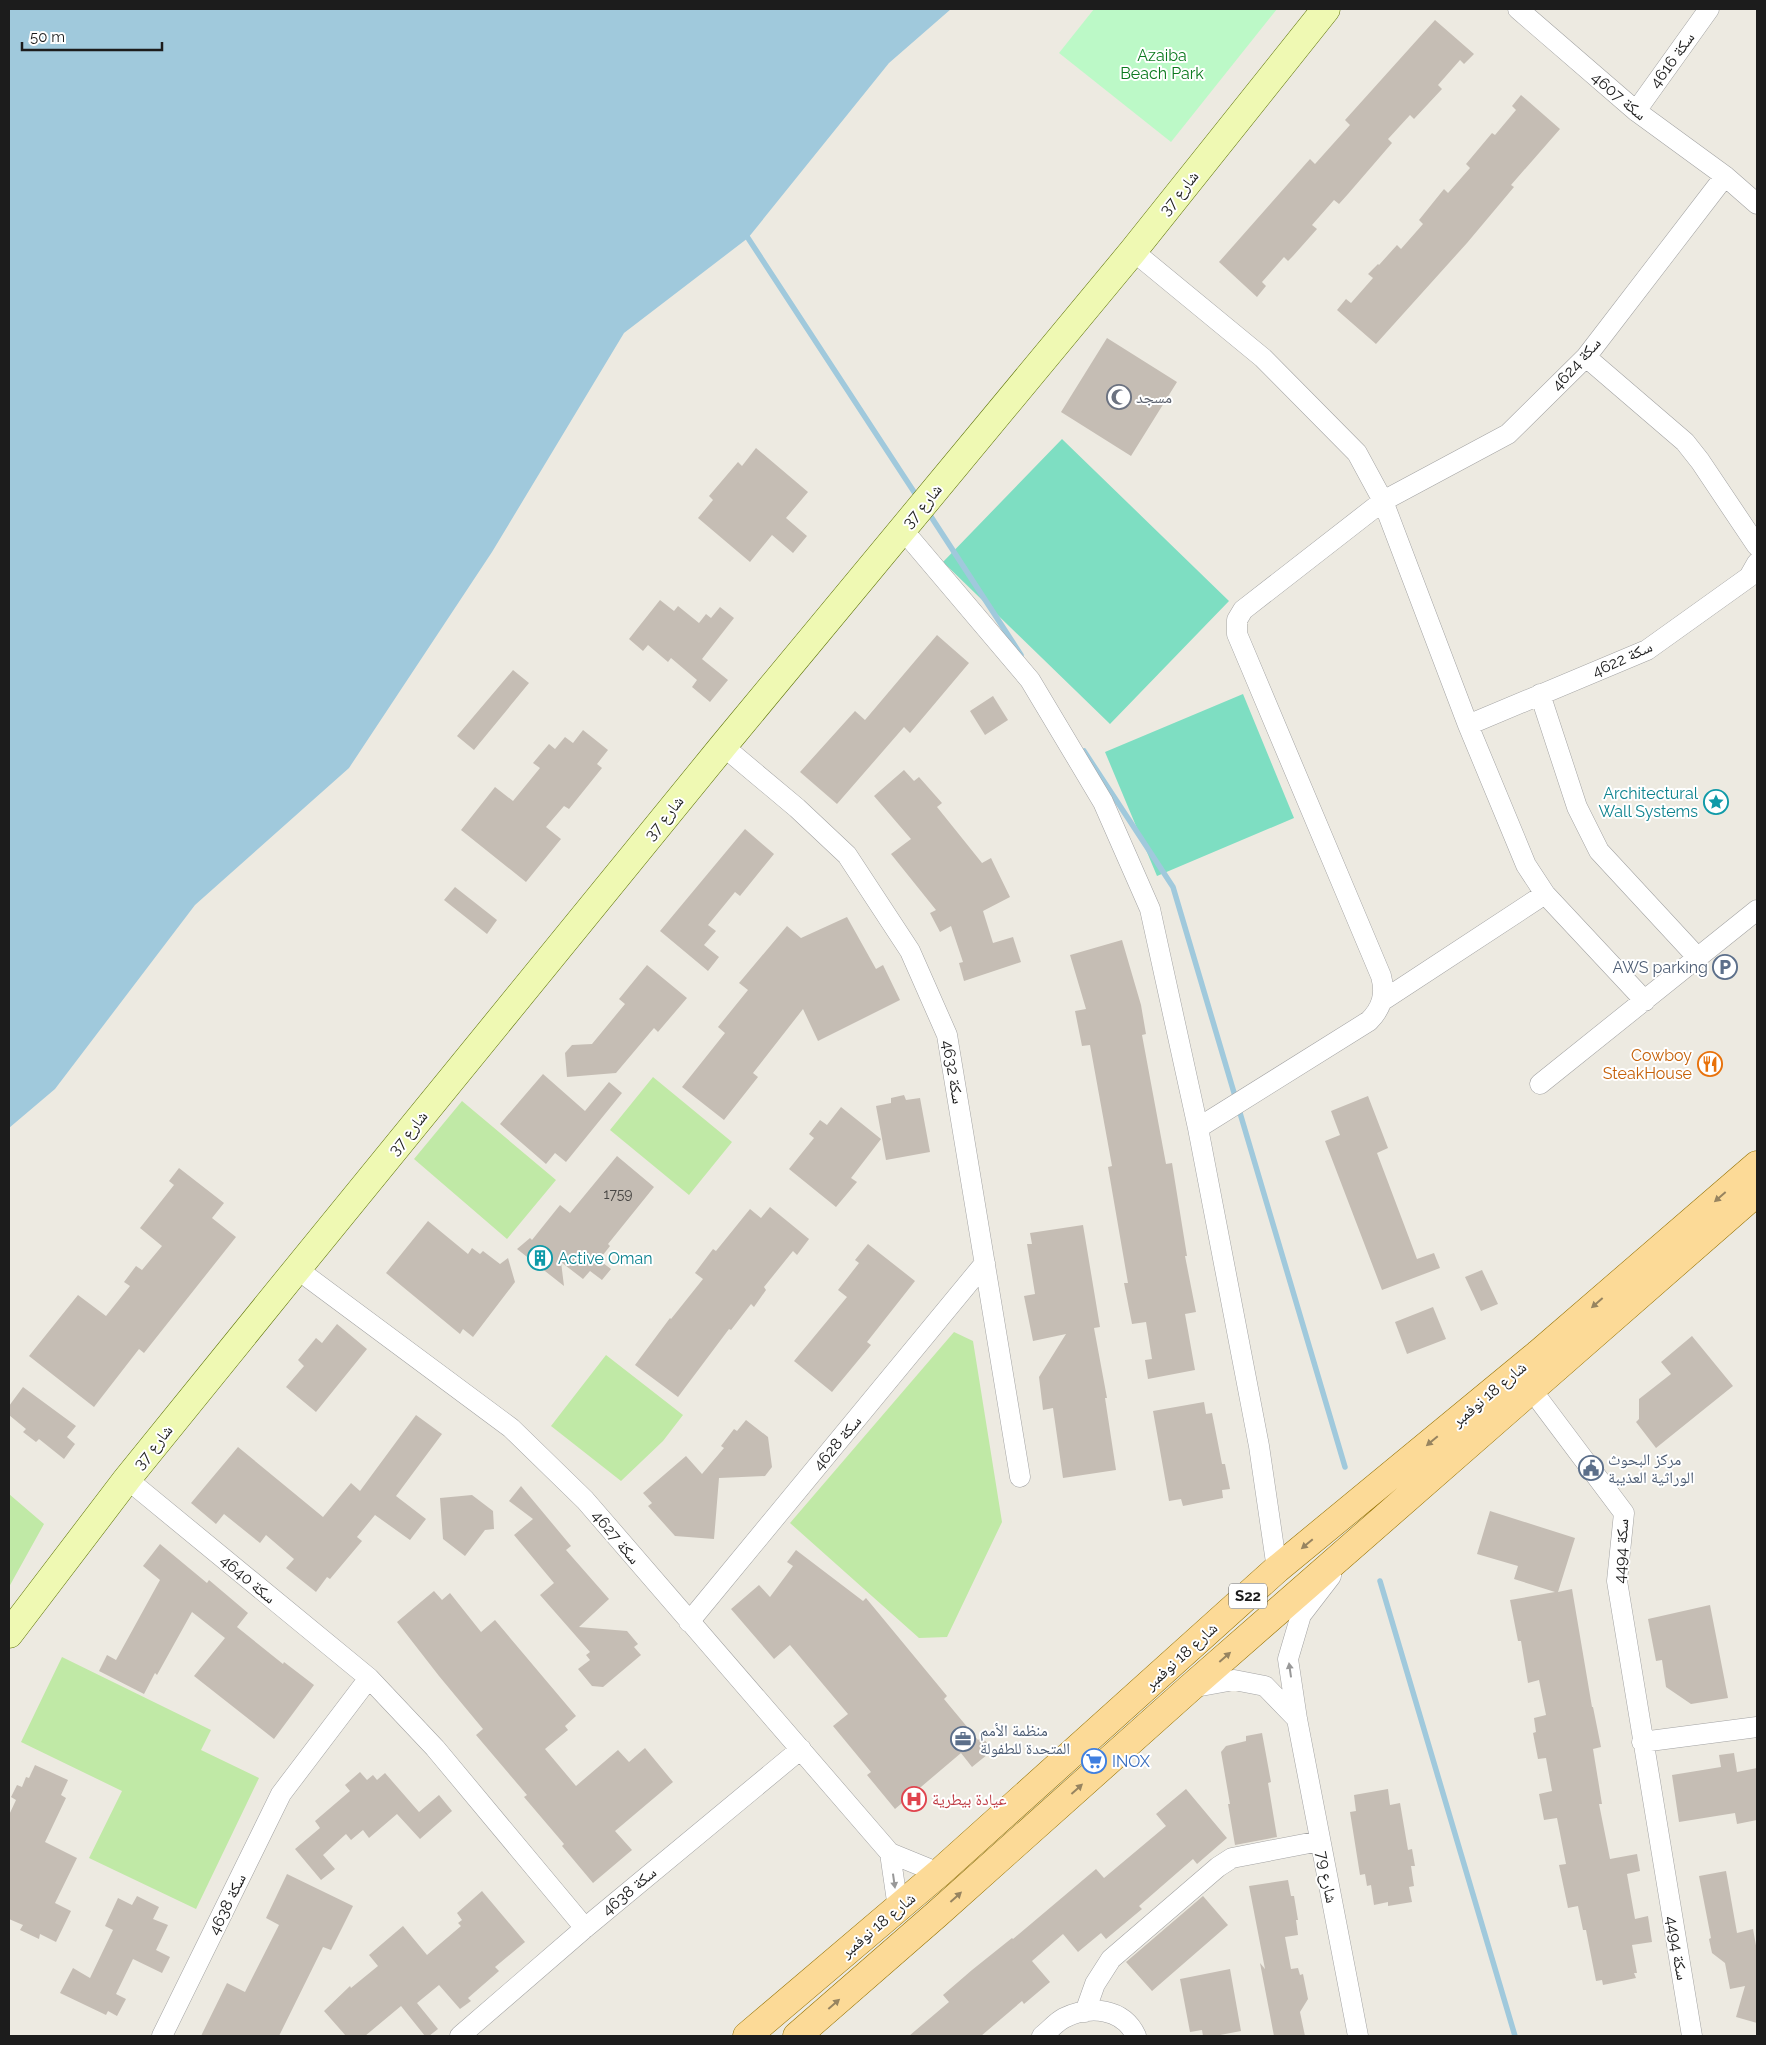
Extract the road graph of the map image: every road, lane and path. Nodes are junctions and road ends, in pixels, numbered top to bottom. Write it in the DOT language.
graph roads {
  1 [pos="1326,9"];
  2 [pos="1518,9"];
  3 [pos="1709,9"];
  4 [pos="1636,111"];
  5 [pos="1725,176"];
  6 [pos="1757,204"];
  7 [pos="1133,251"];
  8 [pos="1586,358"];
  9 [pos="1383,501"];
  10 [pos="903,530"];
  11 [pos="1757,546"];
  12 [pos="1757,563"];
  13 [pos="1540,694"];
  14 [pos="1468,724"];
  15 [pos="723,746"];
  16 [pos="1545,894"];
  17 [pos="1757,910"];
  18 [pos="1698,958"];
  19 [pos="1382,1001"];
  20 [pos="1645,1001"];
  21 [pos="1540,1084"];
  22 [pos="1198,1128"];
  23 [pos="1757,1165"];
  24 [pos="1757,1192"];
  25 [pos="985,1263"];
  26 [pos="297,1269"];
  27 [pos="1531,1389"];
  28 [pos="1020,1477"];
  29 [pos="127,1479"];
  30 [pos="1356,1543"];
  31 [pos="1277,1569"];
  32 [pos="689,1622"];
  33 [pos="9,1634"];
  34 [pos="369,1678"];
  35 [pos="1190,1688"];
  36 [pos="1296,1719"];
  37 [pos="1757,1727"];
  38 [pos="1642,1742"];
  39 [pos="801,1749"];
  40 [pos="1320,1840"];
  41 [pos="890,1853"];
  42 [pos="939,1873"];
  43 [pos="898,1908"];
  44 [pos="585,1928"];
  45 [pos="1085,2012"];
  46 [pos="162,2036"];
  47 [pos="460,2036"];
  48 [pos="747,2036"];
  49 [pos="797,2036"];
  50 [pos="1042,2036"];
  51 [pos="1136,2036"];
  52 [pos="1358,2036"];
  53 [pos="1692,2036"];
  1 -- 7 [label="street, شارع 37"];
  2 -- 4 [label="street, سكة 4607"];
  3 -- 4 [label="street, سكة 4616"];
  4 -- 5 [label="street, سكة 4607"];
  5 -- 6 [label="street, سكة 4607"];
  5 -- 8 [label="street, سكة 4624"];
  7 -- 9 [label="street"];
  7 -- 10 [label="street, شارع 37"];
  8 -- 9 [label="street, سكة 4624"];
  8 -- 11 [label="street"];
  9 -- 14 [label="street"];
  9 -- 19 [label="street, سكة 4624"];
  10 -- 15 [label="street, شارع 37"];
  10 -- 22 [label="street"];
  12 -- 13 [label="street, سكة 4622"];
  13 -- 14 [label="street, سكة 4622"];
  13 -- 18 [label="street"];
  14 -- 16 [label="street"];
  15 -- 25 [label="street, سكة 4632"];
  15 -- 26 [label="street, شارع 37"];
  16 -- 19 [label="street"];
  16 -- 20 [label="street"];
  17 -- 18 [label="street"];
  18 -- 20 [label="street"];
  19 -- 22 [label="street"];
  20 -- 21 [label="street"];
  22 -- 31 [label="street"];
  23 -- 31 [label="main road, شارع 18 نوفمبر / S22, one-way"];
  24 -- 27 [label="main road, شارع 18 نوفمبر / S22"];
  25 -- 28 [label="street, سكة 4632"];
  25 -- 32 [label="street, سكة 4628"];
  26 -- 29 [label="street, شارع 37"];
  26 -- 32 [label="street, سكة 4627"];
  27 -- 30 [label="main road, شارع 18 نوفمبر / S22"];
  27 -- 38 [label="street, سكة 4494"];
  29 -- 33 [label="street, شارع 37"];
  29 -- 34 [label="street, سكة 4640"];
  35 -- 30 [label="main road, شارع 18 نوفمبر / S22, one-way"];
  36 -- 30 [label="street, 79 شارع, one-way"];
  31 -- 42 [label="main road, شارع 18 نوفمبر / S22"];
  32 -- 39 [label="street, سكة 4627"];
  34 -- 44 [label="street, سكة 4640"];
  34 -- 46 [label="street, سكة 4638"];
  35 -- 36 [label="street"];
  49 -- 35 [label="main road, شارع 18 نوفمبر / S22, one-way"];
  36 -- 40 [label="street, 79 شارع"];
  37 -- 38 [label="street"];
  38 -- 53 [label="street, سكة 4494"];
  39 -- 41 [label="street, سكة 4627"];
  39 -- 44 [label="street, سكة 4638"];
  40 -- 45 [label="street"];
  40 -- 52 [label="street, 79 شارع"];
  41 -- 42 [label="street, سكة 4627"];
  41 -- 43 [label="street, one-way"];
  42 -- 43 [label="main road, شارع 18 نوفمبر / S22"];
  43 -- 48 [label="main road, شارع 18 نوفمبر / S22"];
  44 -- 47 [label="street, سكة 4638"];
  45 -- 50 [label="street"];
  45 -- 51 [label="street"];
}
